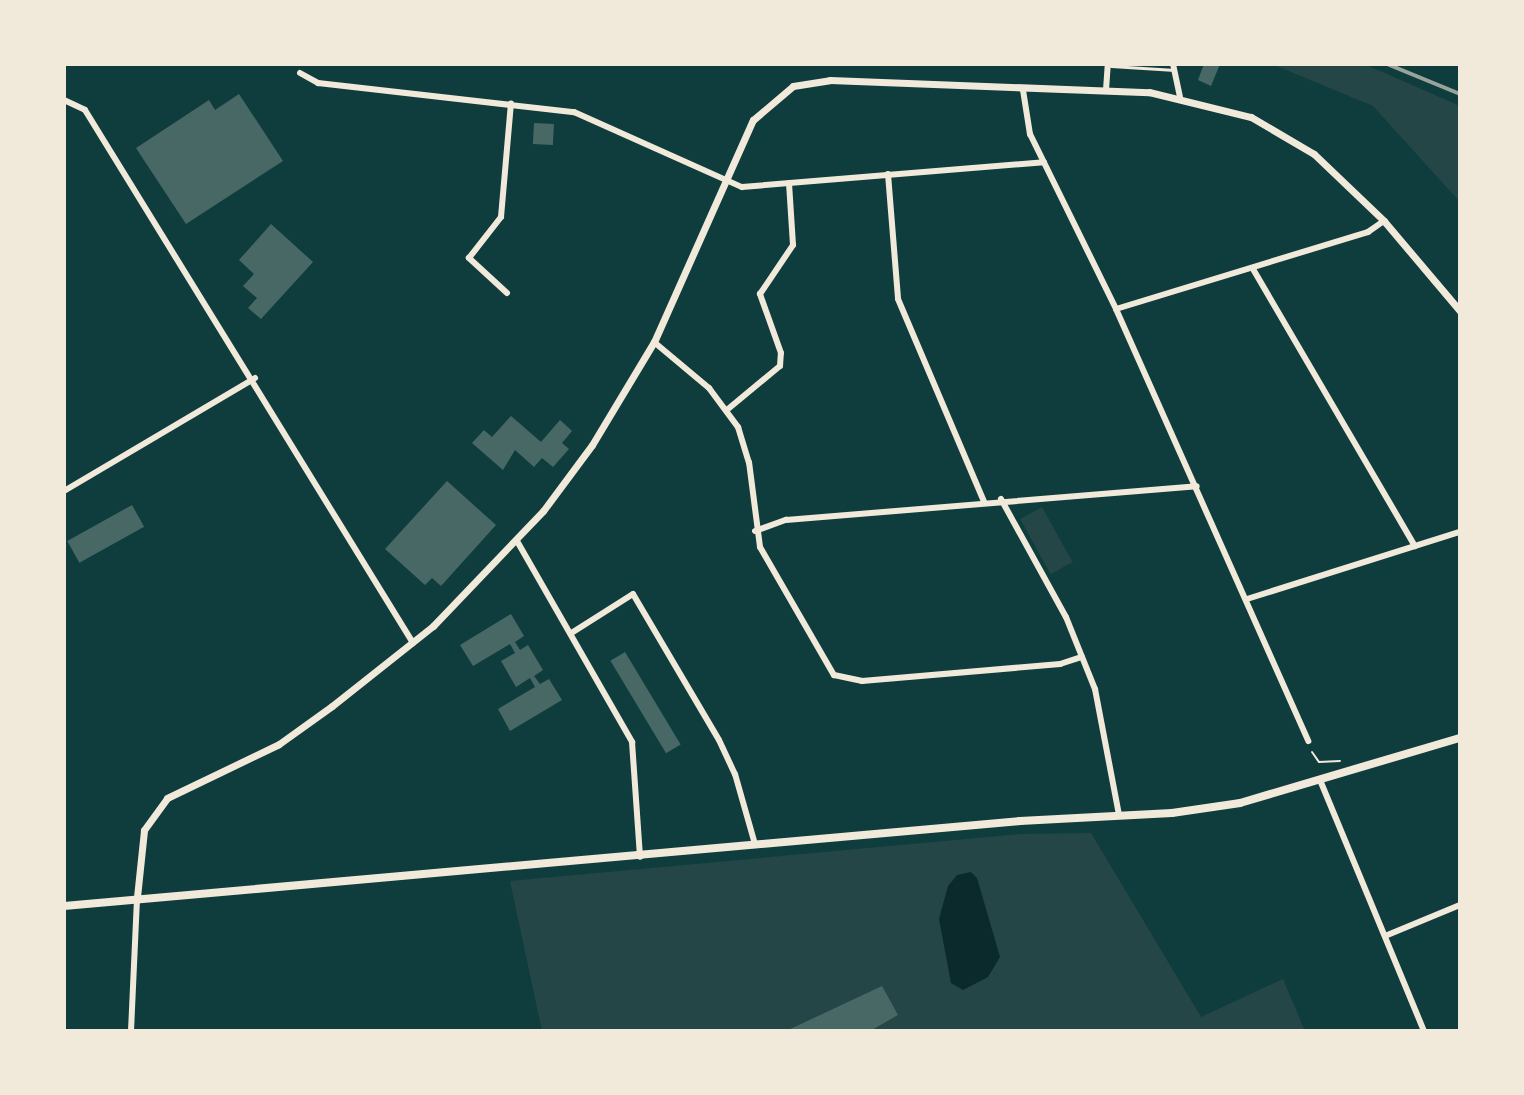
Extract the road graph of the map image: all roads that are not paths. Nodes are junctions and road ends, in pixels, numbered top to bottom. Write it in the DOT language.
graph roads {
  1 [pos="1108,65"];
  2 [pos="1174,67"];
  3 [pos="300,73"];
  4 [pos="1023,90"];
  5 [pos="1106,90"];
  6 [pos="1180,96"];
  7 [pos="64,100"];
  8 [pos="511,103"];
  9 [pos="1044,162"];
  10 [pos="888,174"];
  11 [pos="726,179"];
  12 [pos="789,183"];
  13 [pos="1384,221"];
  14 [pos="1253,269"];
  15 [pos="507,293"];
  16 [pos="1116,309"];
  17 [pos="1460,311"];
  18 [pos="654,342"];
  19 [pos="255,378"];
  20 [pos="728,409"];
  21 [pos="1197,486"];
  22 [pos="64,491"];
  23 [pos="1001,499"];
  24 [pos="984,502"];
  25 [pos="755,531"];
  26 [pos="1460,532"];
  27 [pos="517,541"];
  28 [pos="1415,546"];
  29 [pos="1247,599"];
  30 [pos="573,632"];
  31 [pos="413,643"];
  32 [pos="1082,657"];
  33 [pos="1460,738"];
  34 [pos="1308,741"];
  35 [pos="1320,780"];
  36 [pos="1119,815"];
  37 [pos="755,844"];
  38 [pos="640,857"];
  39 [pos="137,897"];
  40 [pos="1460,905"];
  41 [pos="64,906"];
  42 [pos="1385,936"];
  43 [pos="131,1031"];
  44 [pos="1424,1031"];
  1 -- 2 [label="lane"];
  1 -- 5 [label="street"];
  2 -- 6 [label="street"];
  3 -- 8 [label="street"];
  4 -- 5 [label="street"];
  4 -- 9 [label="street"];
  4 -- 11 [label="street"];
  5 -- 6 [label="street"];
  6 -- 13 [label="street"];
  7 -- 19 [label="street"];
  8 -- 11 [label="street"];
  8 -- 15 [label="street"];
  9 -- 10 [label="street"];
  9 -- 16 [label="street"];
  10 -- 12 [label="street"];
  10 -- 24 [label="street"];
  11 -- 12 [label="street"];
  11 -- 18 [label="street"];
  12 -- 20 [label="street"];
  13 -- 14 [label="street"];
  13 -- 17 [label="street"];
  14 -- 16 [label="street"];
  14 -- 28 [label="street"];
  16 -- 21 [label="street"];
  18 -- 20 [label="street"];
  18 -- 27 [label="street"];
  19 -- 22 [label="street"];
  19 -- 31 [label="street"];
  20 -- 25 [label="street"];
  21 -- 23 [label="street"];
  21 -- 29 [label="street"];
  23 -- 24 [label="street"];
  23 -- 32 [label="street"];
  24 -- 25 [label="street"];
  25 -- 32 [label="street"];
  26 -- 28 [label="street"];
  27 -- 30 [label="street"];
  27 -- 31 [label="street"];
  28 -- 29 [label="street"];
  29 -- 34 [label="street"];
  30 -- 37 [label="street"];
  30 -- 38 [label="street"];
  31 -- 39 [label="street"];
  32 -- 36 [label="street"];
  33 -- 35 [label="main road"];
  35 -- 36 [label="main road"];
  35 -- 42 [label="street"];
  36 -- 37 [label="main road"];
  37 -- 38 [label="main road"];
  38 -- 39 [label="main road"];
  39 -- 41 [label="main road"];
  39 -- 43 [label="street"];
  40 -- 42 [label="street"];
  42 -- 44 [label="street"];
}
